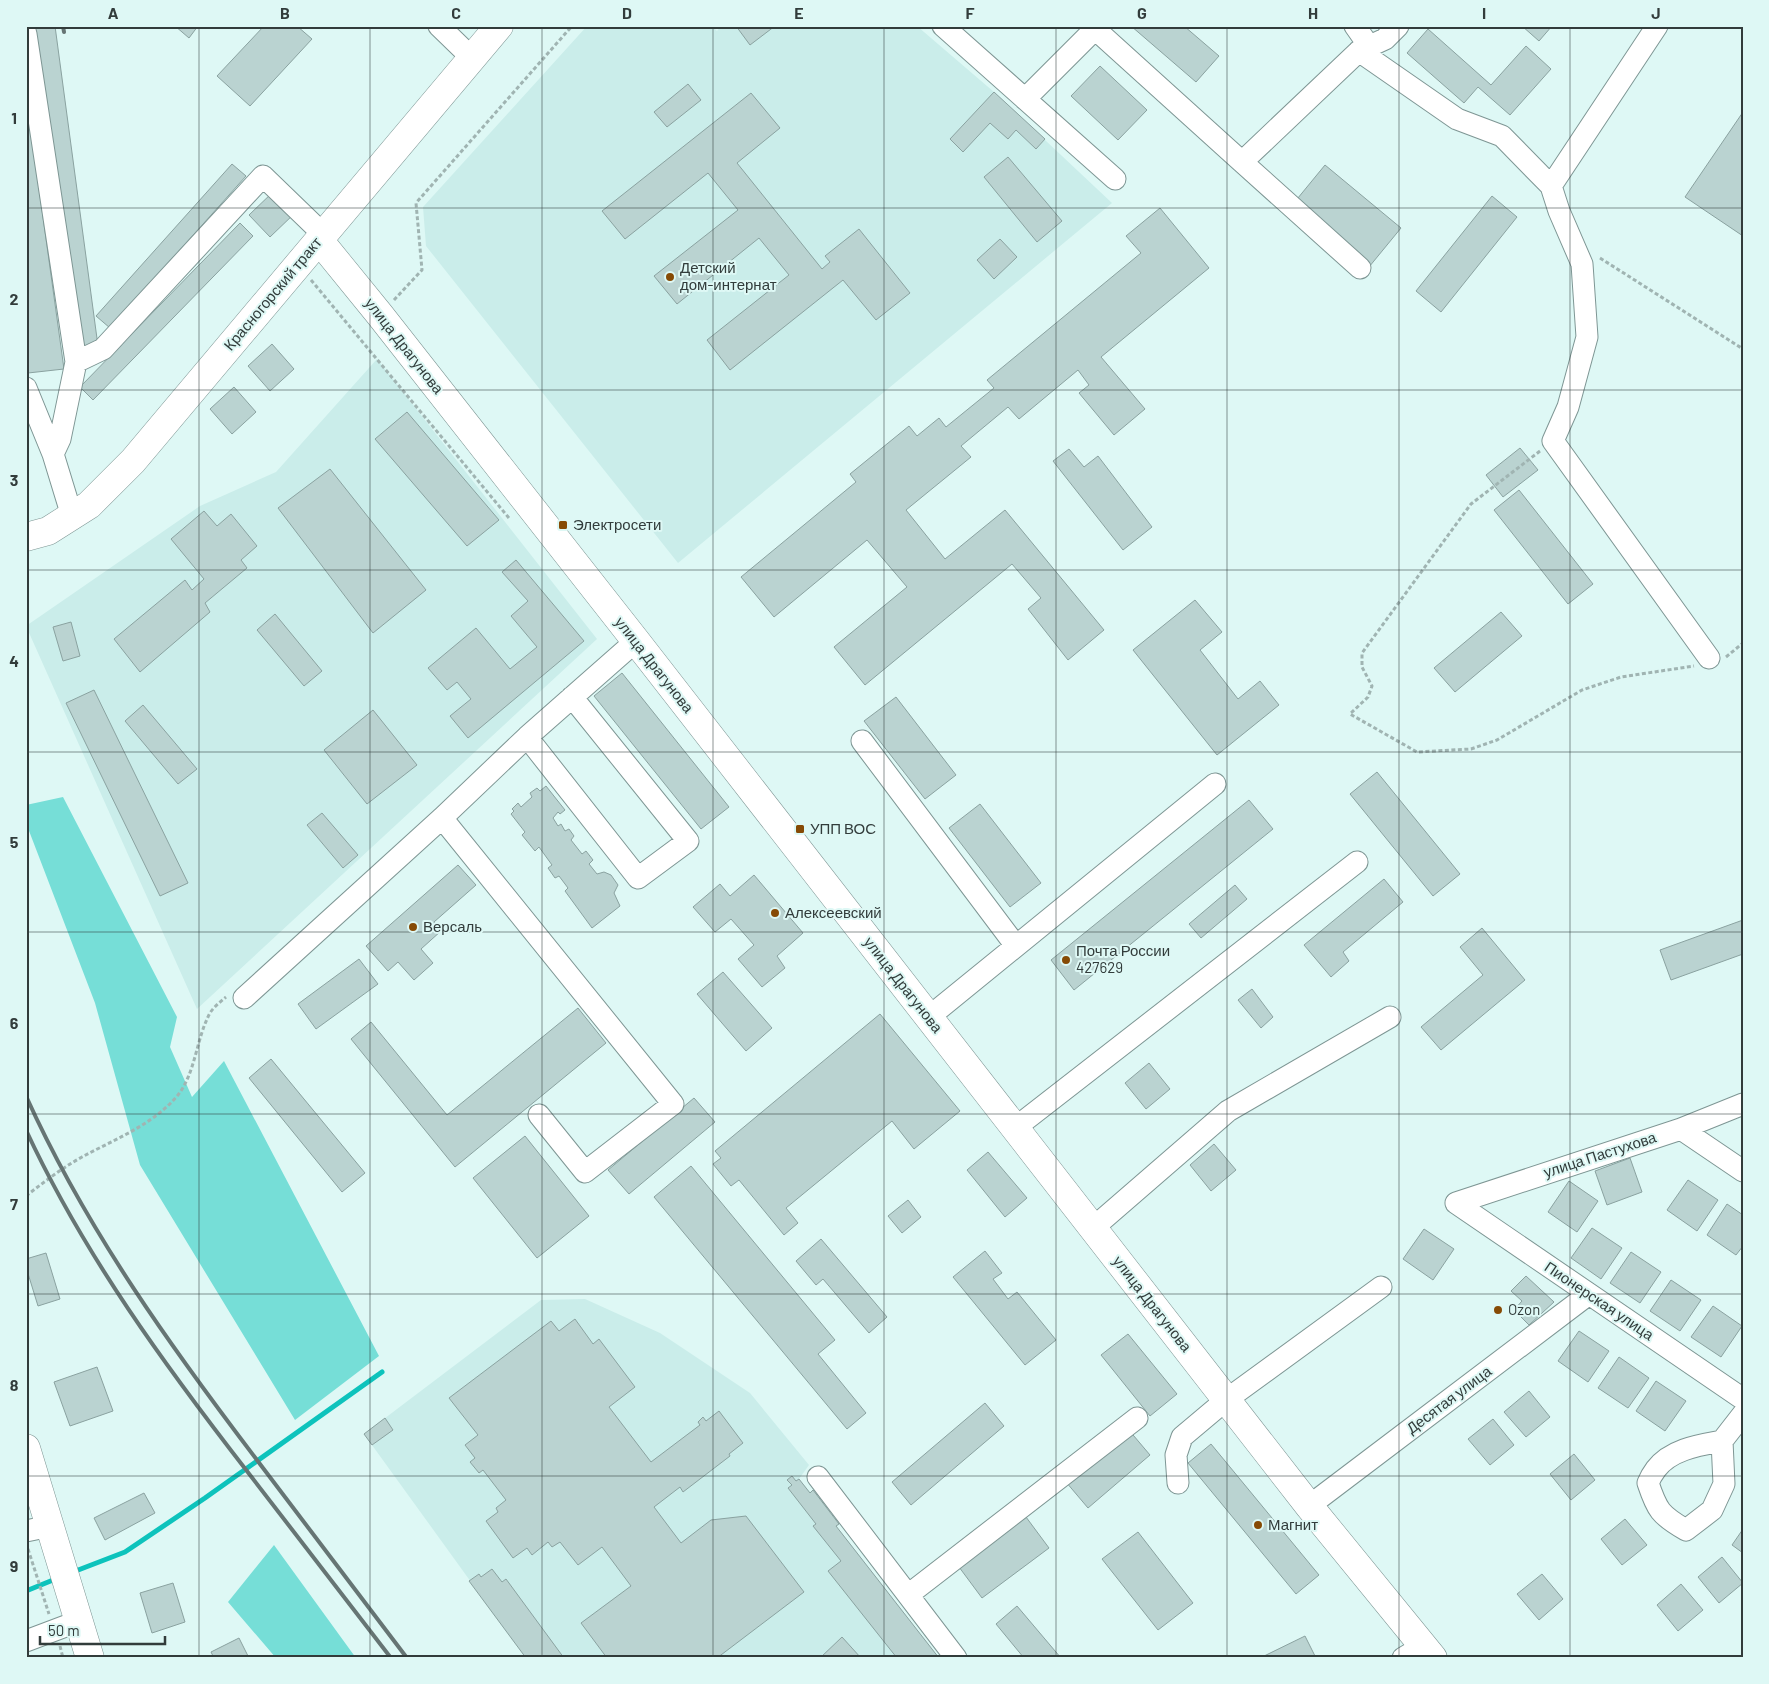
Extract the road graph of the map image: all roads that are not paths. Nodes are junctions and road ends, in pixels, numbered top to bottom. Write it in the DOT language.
graph roads {
  1 [pos="439,26"];
  2 [pos="499,26"];
  3 [pos="943,26"];
  4 [pos="1355,26"];
  5 [pos="1398,26"];
  6 [pos="1657,26"];
  7 [pos="1096,28"];
  8 [pos="26,34"];
  9 [pos="1364,48"];
  10 [pos="473,59"];
  11 [pos="1025,99"];
  12 [pos="1242,162"];
  13 [pos="1114,179"];
  14 [pos="1551,186"];
  15 [pos="321,237"];
  16 [pos="1360,268"];
  17 [pos="76,362"];
  18 [pos="26,388"];
  19 [pos="53,454"];
  20 [pos="72,516"];
  21 [pos="26,537"];
  22 [pos="636,641"];
  23 [pos="1712,660"];
  24 [pos="572,698"];
  25 [pos="527,737"];
  26 [pos="862,741"];
  27 [pos="1215,784"];
  28 [pos="442,818"];
  29 [pos="1356,862"];
  30 [pos="1016,946"];
  31 [pos="244,998"];
  32 [pos="1390,1016"];
  33 [pos="929,1017"];
  34 [pos="1743,1104"];
  35 [pos="539,1115"];
  36 [pos="1015,1128"];
  37 [pos="1681,1129"];
  38 [pos="1743,1171"];
  39 [pos="1456,1203"];
  40 [pos="1093,1228"];
  41 [pos="1381,1287"];
  42 [pos="1589,1294"];
  43 [pos="1743,1399"];
  44 [pos="1226,1400"];
  45 [pos="1743,1414"];
  46 [pos="1137,1418"];
  47 [pos="1722,1441"];
  48 [pos="26,1448"];
  49 [pos="818,1477"];
  50 [pos="1178,1483"];
  51 [pos="1309,1506"];
  52 [pos="38,1528"];
  53 [pos="908,1595"];
  54 [pos="66,1626"];
  55 [pos="26,1640"];
  56 [pos="1420,1654"];
  57 [pos="90,1658"];
  58 [pos="956,1658"];
  1 -- 10 [label="street"];
  2 -- 10 [label="main road, Красногорский тракт"];
  3 -- 11 [label="street"];
  4 -- 9 [label="street"];
  5 -- 9 [label="street"];
  6 -- 14 [label="street"];
  7 -- 11 [label="street"];
  7 -- 12 [label="street"];
  8 -- 17 [label="street"];
  9 -- 12 [label="street"];
  9 -- 14 [label="street"];
  10 -- 15 [label="main road, Красногорский тракт"];
  11 -- 13 [label="street"];
  12 -- 16 [label="street"];
  14 -- 23 [label="street"];
  15 -- 17 [label="street"];
  15 -- 20 [label="main road, Красногорский тракт"];
  15 -- 22 [label="main road, улица Драгунова"];
  17 -- 19 [label="street"];
  18 -- 19 [label="street"];
  19 -- 20 [label="street"];
  20 -- 21 [label="main road, Красногорский тракт"];
  22 -- 24 [label="street"];
  22 -- 33 [label="main road, улица Драгунова"];
  24 -- 25 [label="street"];
  24 -- 25 [label="street"];
  25 -- 28 [label="street"];
  26 -- 30 [label="street"];
  27 -- 30 [label="street"];
  28 -- 31 [label="street"];
  28 -- 35 [label="street"];
  29 -- 36 [label="street"];
  30 -- 33 [label="street"];
  32 -- 40 [label="street"];
  33 -- 36 [label="main road, улица Драгунова"];
  34 -- 37 [label="street, улица Пастухова"];
  36 -- 40 [label="main road, улица Драгунова"];
  37 -- 38 [label="street"];
  37 -- 39 [label="street, улица Пастухова"];
  39 -- 42 [label="street, Пионерская улица"];
  40 -- 44 [label="main road, улица Драгунова"];
  41 -- 44 [label="street"];
  42 -- 43 [label="street, Пионерская улица"];
  42 -- 51 [label="street, Десятая улица"];
  44 -- 50 [label="street"];
  44 -- 51 [label="main road, улица Драгунова"];
  45 -- 47 [label="street"];
  46 -- 53 [label="street"];
  48 -- 52 [label="main road"];
  49 -- 53 [label="street"];
  51 -- 56 [label="main road, улица Драгунова"];
  52 -- 54 [label="main road"];
  53 -- 58 [label="street"];
  54 -- 55 [label="street"];
  54 -- 57 [label="main road"];
}
